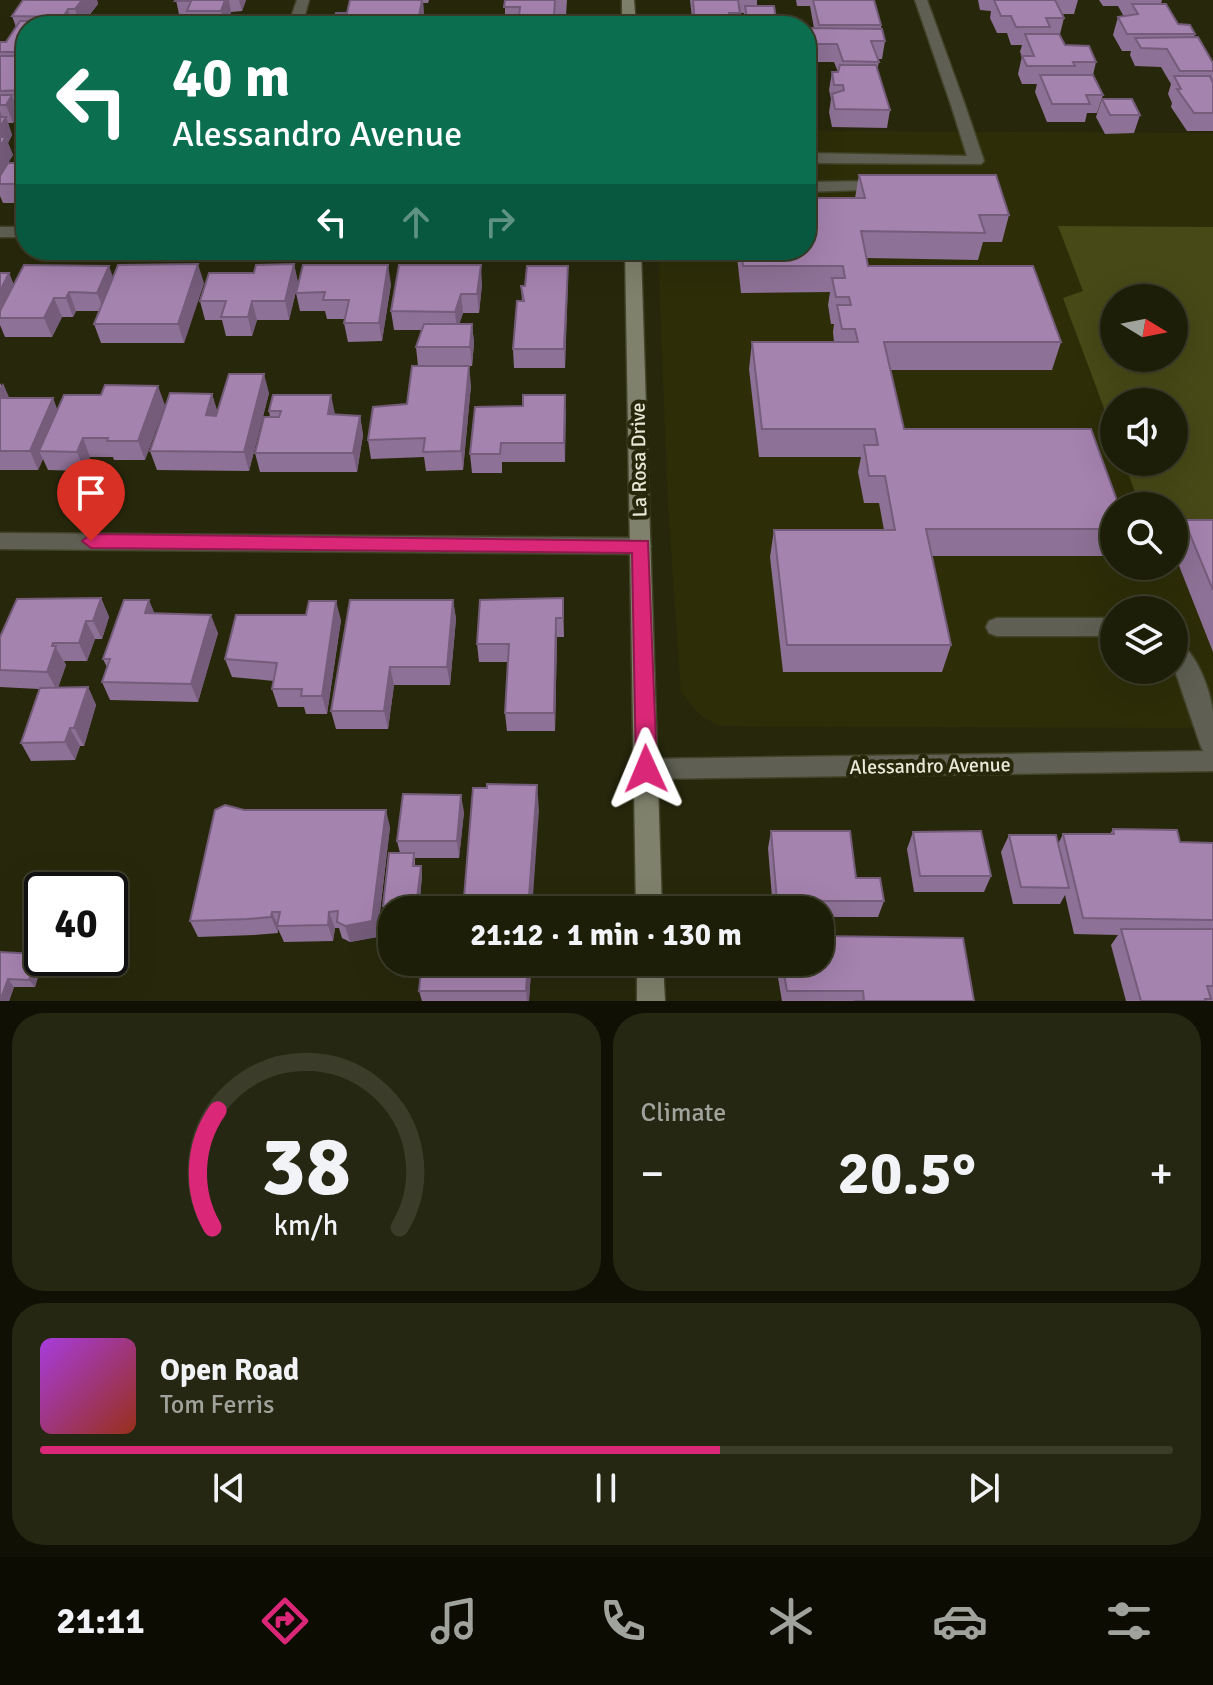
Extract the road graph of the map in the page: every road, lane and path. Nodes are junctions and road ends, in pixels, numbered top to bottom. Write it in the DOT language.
graph roads {
  1 [pos="921,0"];
  2 [pos="816,158"];
  3 [pos="976,161"];
  4 [pos="983,177"];
  5 [pos="893,186"];
  6 [pos="816,187"];
  7 [pos="633,260"];
  8 [pos="0,541"];
  9 [pos="641,546"];
  10 [pos="997,627"];
  11 [pos="1100,627"];
  12 [pos="1188,670"];
  13 [pos="1213,747"];
  14 [pos="1213,761"];
  15 [pos="646,769"];
  16 [pos="649,896"];
  17 [pos="650,976"];
  18 [pos="651,1001"];
  1 -- 3 [label="street"];
  2 -- 3 [label="street"];
  3 -- 4 [label="street"];
  5 -- 6 [label="street"];
  7 -- 9 [label="street, La Rosa Drive"];
  8 -- 9 [label="street"];
  9 -- 15 [label="street, La Rosa Drive"];
  10 -- 11 [label="street"];
  12 -- 13 [label="street"];
  14 -- 15 [label="street, Alessandro Avenue"];
  15 -- 16 [label="street, La Rosa Drive"];
  17 -- 18 [label="street"];
}
